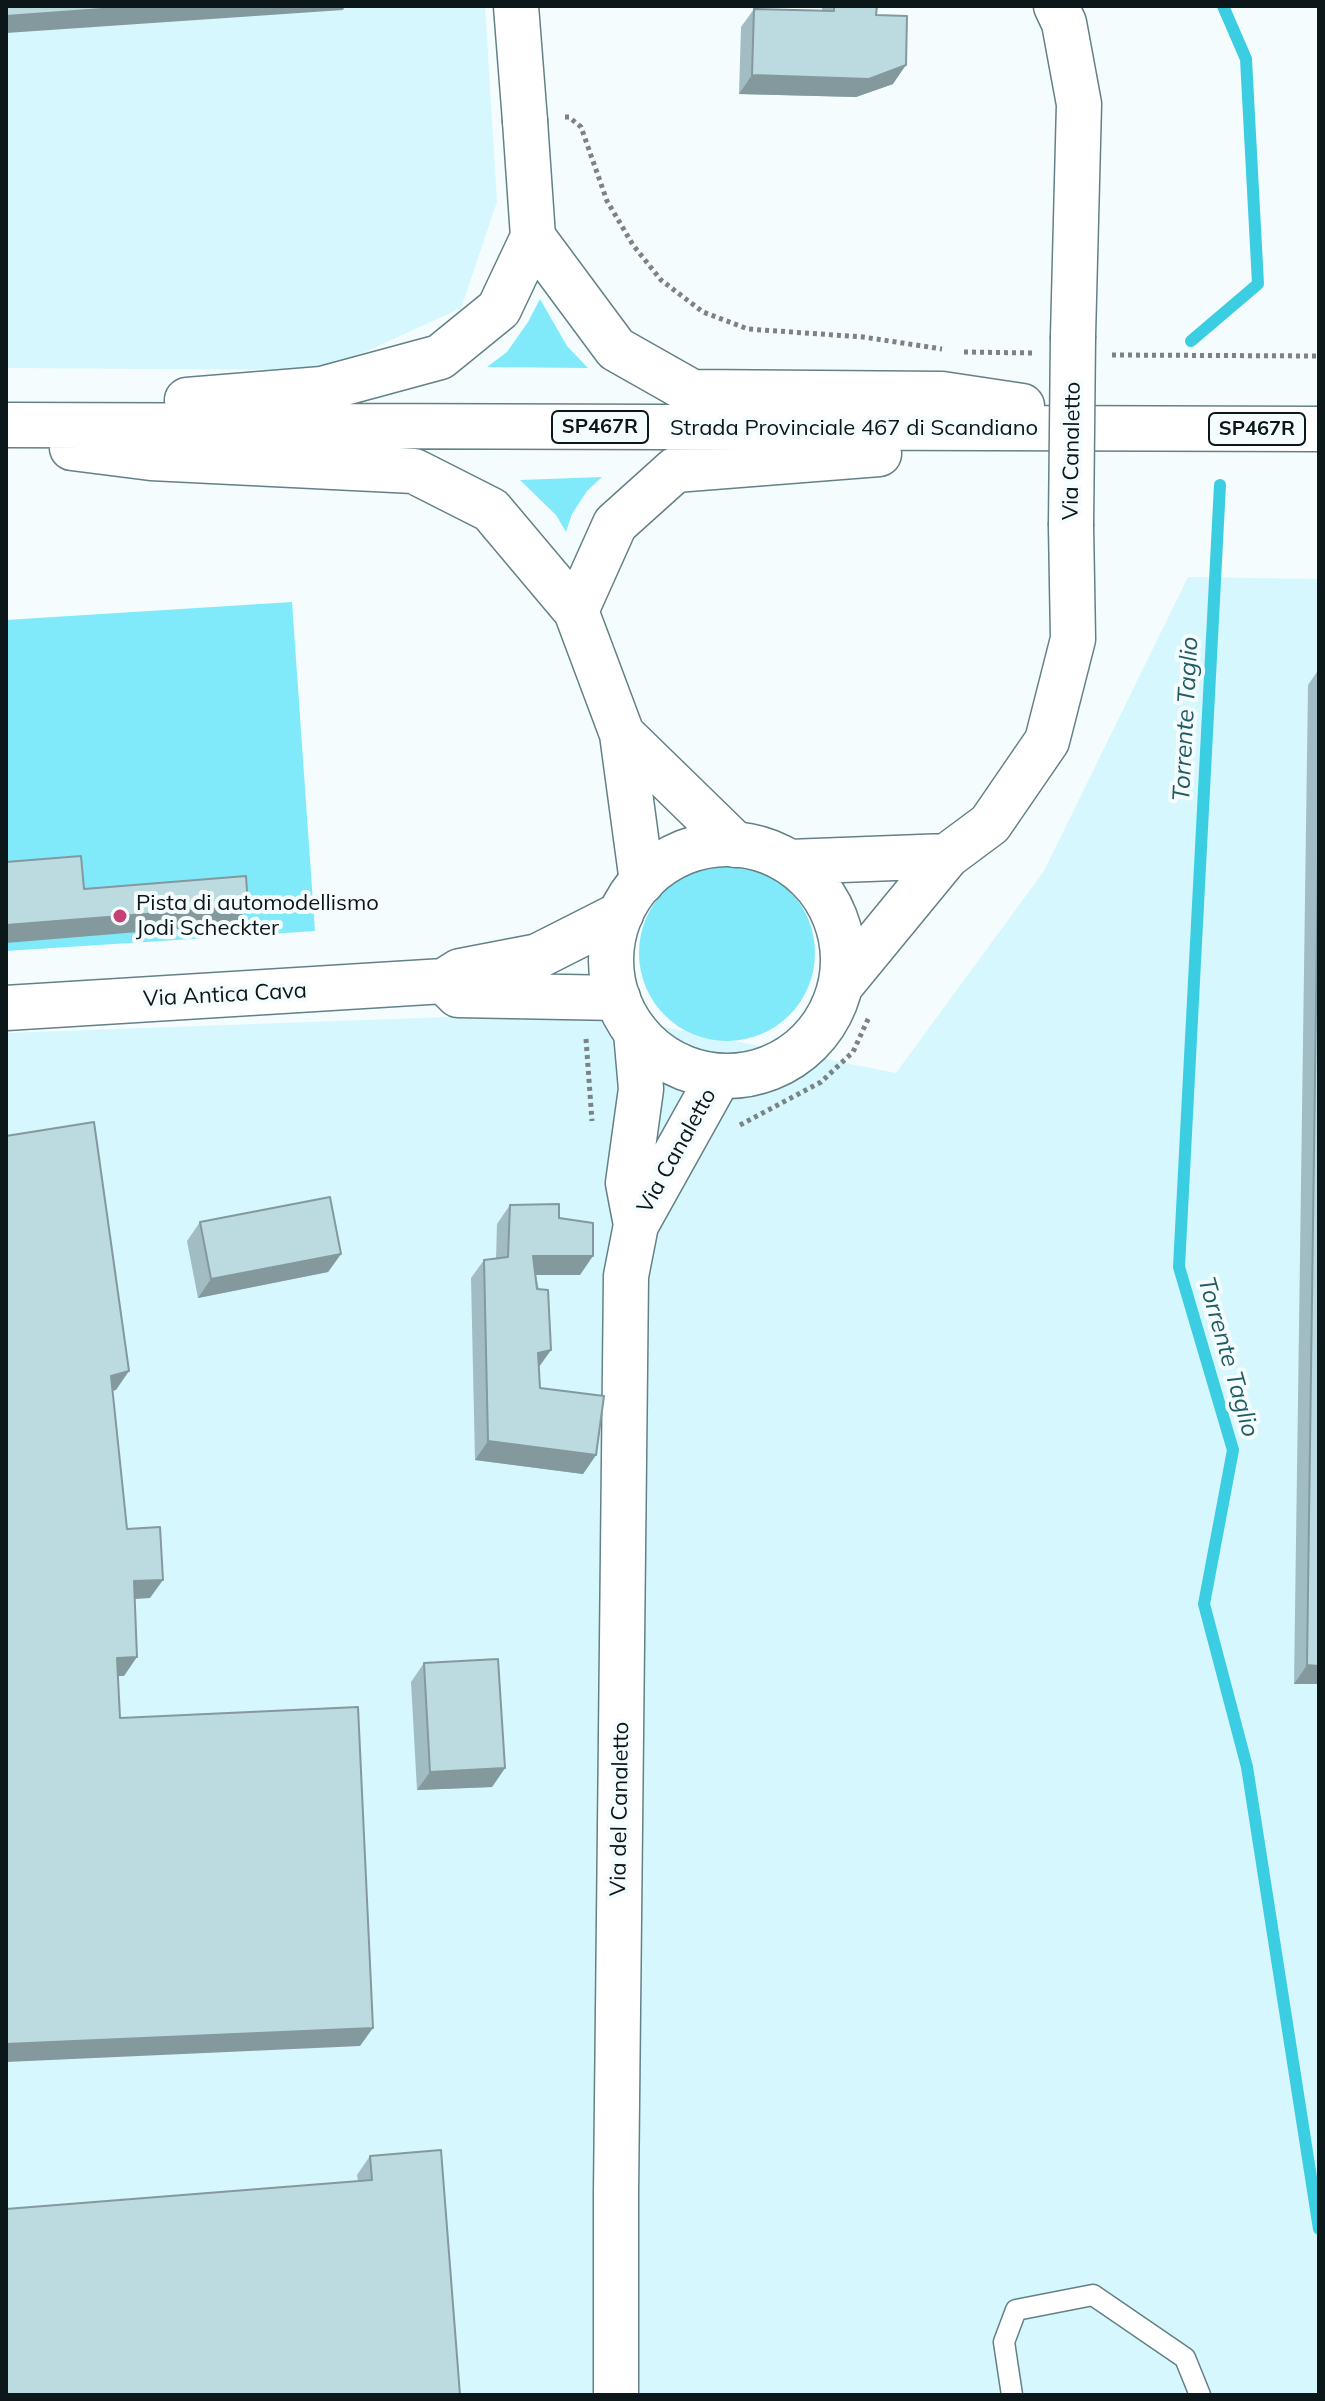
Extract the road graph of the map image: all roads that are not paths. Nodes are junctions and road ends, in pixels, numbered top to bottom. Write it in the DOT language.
graph roads {
  1 [pos="516,6"];
  2 [pos="1056,6"];
  3 [pos="533,237"];
  4 [pos="6,415"];
  5 [pos="6,425"];
  6 [pos="1195,429"];
  7 [pos="1319,429"];
  8 [pos="6,439"];
  9 [pos="576,611"];
  10 [pos="622,734"];
  11 [pos="736,845"];
  12 [pos="947,856"];
  13 [pos="789,862"];
  14 [pos="631,898"];
  15 [pos="444,981"];
  16 [pos="841,985"];
  17 [pos="6,1008"];
  18 [pos="627,1015"];
  19 [pos="719,1076"];
  20 [pos="636,1225"];
  21 [pos="616,2395"];
  22 [pos="1012,2395"];
  23 [pos="1200,2395"];
  1 -- 3 [label="main road"];
  2 -- 12 [label="main road, Via Canaletto, bridge"];
  3 -- 4 [label="main road"];
  3 -- 6 [label="main road"];
  5 -- 6 [label="main road, Strada Provinciale 467 di Scandiano / SP467R"];
  6 -- 7 [label="main road, Strada Provinciale 467 di Scandiano / SP467R"];
  6 -- 9 [label="main road"];
  8 -- 9 [label="main road"];
  9 -- 10 [label="main road"];
  10 -- 11 [label="main road"];
  10 -- 14 [label="main road"];
  11 -- 13 [label="main road"];
  11 -- 14 [label="main road"];
  12 -- 13 [label="main road"];
  12 -- 16 [label="main road, Via Canaletto"];
  13 -- 16 [label="main road"];
  14 -- 15 [label="main road, Via Antica Cava"];
  14 -- 18 [label="main road"];
  15 -- 17 [label="main road, Via Antica Cava"];
  15 -- 18 [label="main road, Via Antica Cava"];
  16 -- 19 [label="main road"];
  18 -- 19 [label="main road"];
  18 -- 20 [label="main road, Via Canaletto"];
  19 -- 20 [label="main road, Via Canaletto"];
  20 -- 21 [label="main road, Via del Canaletto"];
  22 -- 23 [label="lane"];
}
